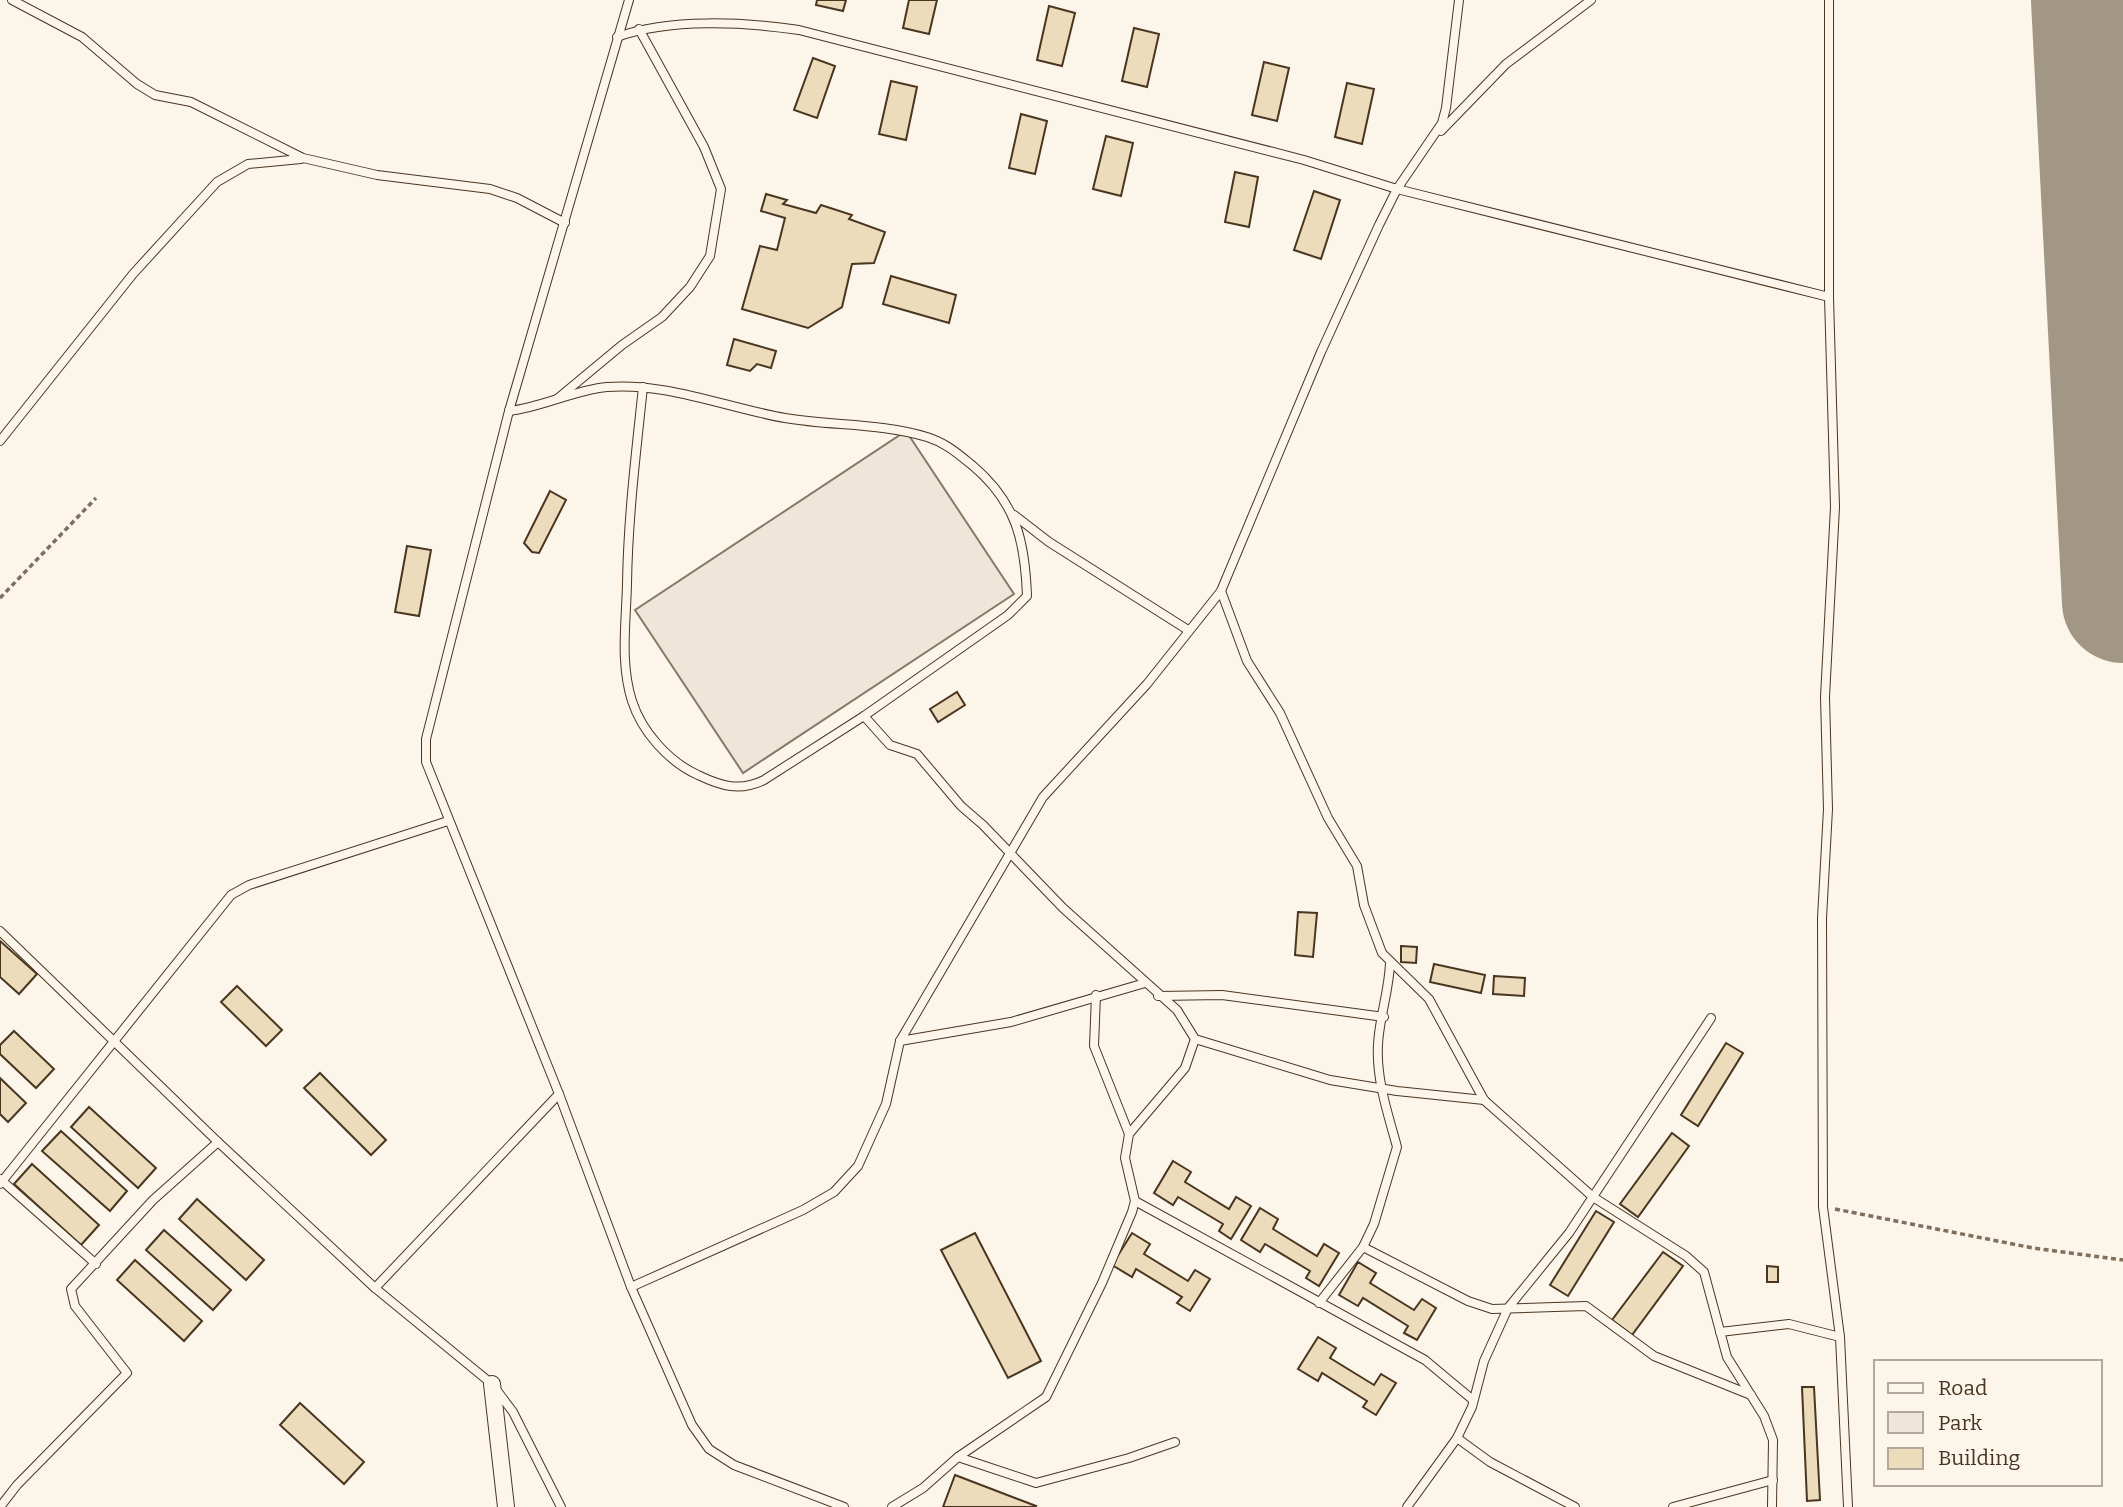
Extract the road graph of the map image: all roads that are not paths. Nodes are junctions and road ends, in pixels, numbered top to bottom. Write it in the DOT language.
graph roads {
  1 [pos="12,0"];
  2 [pos="629,0"];
  3 [pos="1459,0"];
  4 [pos="1591,0"];
  5 [pos="1829,0"];
  6 [pos="639,29"];
  7 [pos="617,37"];
  8 [pos="1432,141"];
  9 [pos="303,158"];
  10 [pos="1398,189"];
  11 [pos="565,223"];
  12 [pos="1829,297"];
  13 [pos="643,387"];
  14 [pos="555,401"];
  15 [pos="509,411"];
  16 [pos="0,441"];
  17 [pos="1014,515"];
  18 [pos="1221,591"];
  19 [pos="1188,631"];
  20 [pos="864,716"];
  21 [pos="448,821"];
  22 [pos="1009,854"];
  23 [pos="0,931"];
  24 [pos="1390,963"];
  25 [pos="1145,983"];
  26 [pos="1096,995"];
  27 [pos="1158,996"];
  28 [pos="1384,1017"];
  29 [pos="1710,1018"];
  30 [pos="1195,1039"];
  31 [pos="900,1041"];
  32 [pos="116,1043"];
  33 [pos="1381,1088"];
  34 [pos="559,1094"];
  35 [pos="1485,1100"];
  36 [pos="1129,1134"];
  37 [pos="218,1142"];
  38 [pos="1,1181"];
  39 [pos="1593,1197"];
  40 [pos="1135,1201"];
  41 [pos="1363,1247"];
  42 [pos="96,1264"];
  43 [pos="375,1287"];
  44 [pos="631,1287"];
  45 [pos="1320,1303"];
  46 [pos="1508,1308"];
  47 [pos="1720,1332"];
  48 [pos="1840,1337"];
  49 [pos="492,1384"];
  50 [pos="1753,1395"];
  51 [pos="1473,1400"];
  52 [pos="1457,1438"];
  53 [pos="1175,1441"];
  54 [pos="958,1457"];
  55 [pos="1773,1480"];
  56 [pos="0,1507"];
  57 [pos="506,1507"];
  58 [pos="561,1507"];
  59 [pos="844,1507"];
  60 [pos="892,1507"];
  61 [pos="1407,1507"];
  62 [pos="1575,1507"];
  63 [pos="1673,1507"];
  64 [pos="1772,1507"];
  65 [pos="1848,1507"];
  1 -- 9 [label="lane"];
  2 -- 7 [label="lane"];
  3 -- 8 [label="lane"];
  4 -- 8 [label="lane"];
  5 -- 12 [label="lane"];
  6 -- 7 [label="lane"];
  6 -- 10 [label="lane"];
  6 -- 14 [label="lane"];
  7 -- 11 [label="lane"];
  8 -- 10 [label="lane"];
  9 -- 11 [label="lane"];
  9 -- 16 [label="lane"];
  10 -- 12 [label="lane"];
  10 -- 18 [label="lane"];
  11 -- 15 [label="lane"];
  12 -- 48 [label="lane"];
  13 -- 14 [label="lane"];
  13 -- 17 [label="lane"];
  13 -- 20 [label="lane"];
  14 -- 15 [label="lane"];
  15 -- 21 [label="lane"];
  17 -- 19 [label="lane"];
  17 -- 20 [label="lane"];
  18 -- 19 [label="lane"];
  18 -- 24 [label="lane"];
  19 -- 22 [label="lane"];
  20 -- 22 [label="lane"];
  21 -- 32 [label="lane"];
  21 -- 34 [label="lane"];
  22 -- 25 [label="lane"];
  22 -- 31 [label="lane"];
  23 -- 32 [label="lane"];
  24 -- 28 [label="lane"];
  24 -- 35 [label="lane"];
  25 -- 26 [label="lane"];
  25 -- 27 [label="lane"];
  26 -- 31 [label="lane"];
  26 -- 36 [label="lane"];
  27 -- 28 [label="lane"];
  27 -- 30 [label="lane"];
  28 -- 33 [label="lane"];
  29 -- 39 [label="lane"];
  30 -- 33 [label="lane"];
  30 -- 36 [label="lane"];
  31 -- 44 [label="lane"];
  32 -- 37 [label="lane"];
  32 -- 38 [label="lane"];
  33 -- 35 [label="lane"];
  33 -- 41 [label="lane"];
  34 -- 43 [label="lane"];
  34 -- 44 [label="lane"];
  35 -- 39 [label="lane"];
  36 -- 40 [label="lane"];
  37 -- 42 [label="lane"];
  37 -- 43 [label="lane"];
  38 -- 42 [label="lane"];
  39 -- 46 [label="lane"];
  39 -- 47 [label="lane"];
  40 -- 45 [label="lane"];
  40 -- 54 [label="lane"];
  41 -- 45 [label="lane"];
  41 -- 46 [label="lane"];
  42 -- 56 [label="lane"];
  43 -- 49 [label="lane"];
  44 -- 59 [label="lane"];
  45 -- 51 [label="lane"];
  46 -- 50 [label="lane"];
  46 -- 51 [label="lane"];
  47 -- 48 [label="lane"];
  47 -- 50 [label="lane"];
  48 -- 65 [label="lane"];
  49 -- 57 [label="street"];
  49 -- 58 [label="lane"];
  50 -- 55 [label="lane"];
  51 -- 52 [label="lane"];
  52 -- 61 [label="lane"];
  52 -- 62 [label="lane"];
  53 -- 54 [label="lane"];
  54 -- 60 [label="lane"];
  55 -- 63 [label="lane"];
  55 -- 64 [label="lane"];
}
